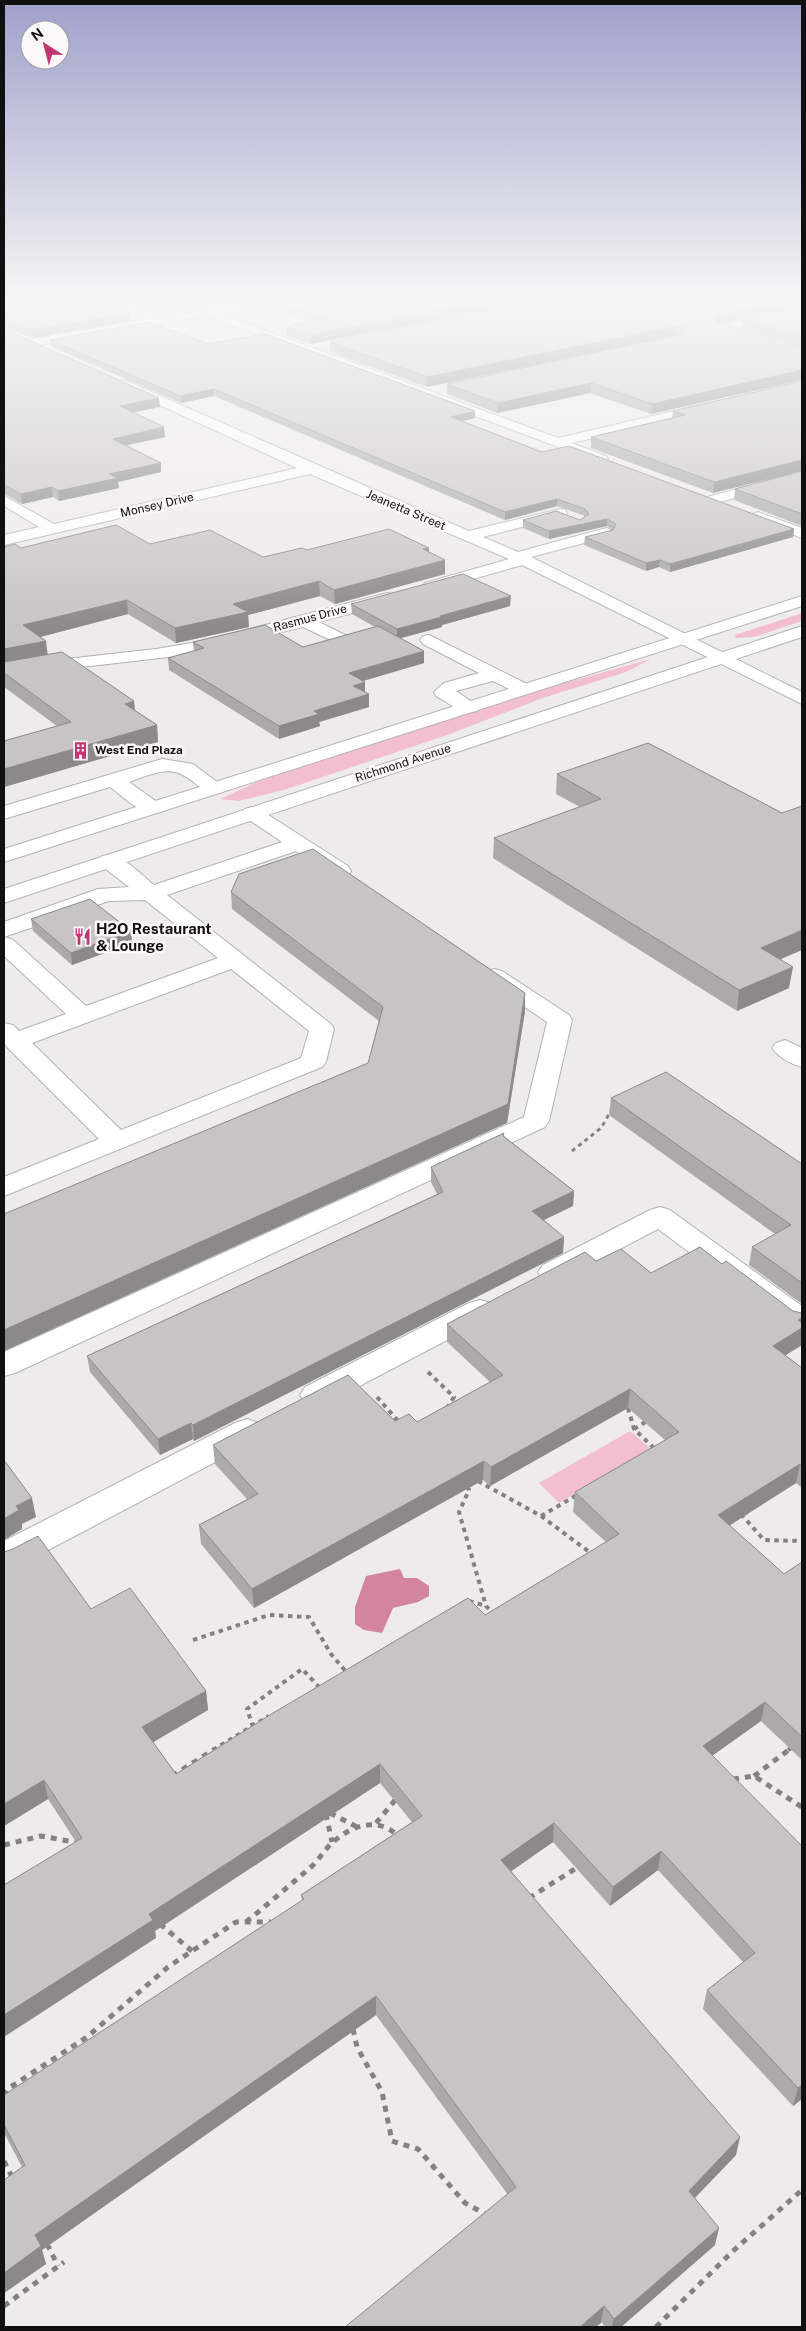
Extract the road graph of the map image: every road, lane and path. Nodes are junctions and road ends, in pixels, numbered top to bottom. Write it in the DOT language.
graph roads {
  1 [pos="184,412"];
  2 [pos="476,412"];
  3 [pos="688,412"];
  4 [pos="556,443"];
  5 [pos="611,463"];
  6 [pos="311,469"];
  7 [pos="802,476"];
  8 [pos="4,500"];
  9 [pos="730,507"];
  10 [pos="748,514"];
  11 [pos="572,518"];
  12 [pos="52,529"];
  13 [pos="606,533"];
  14 [pos="802,534"];
  15 [pos="467,536"];
  16 [pos="4,540"];
  17 [pos="519,559"];
  18 [pos="417,589"];
  19 [pos="398,594"];
  20 [pos="802,601"];
  21 [pos="303,620"];
  22 [pos="802,631"];
  23 [pos="681,638"];
  24 [pos="429,640"];
  25 [pos="343,642"];
  26 [pos="721,658"];
  27 [pos="4,671"];
  28 [pos="493,674"];
  29 [pos="523,690"];
  30 [pos="802,699"];
  31 [pos="470,707"];
  32 [pos="113,780"];
  33 [pos="215,788"];
  34 [pos="153,808"];
  35 [pos="252,813"];
  36 [pos="4,814"];
  37 [pos="299,843"];
  38 [pos="4,856"];
  39 [pos="110,861"];
  40 [pos="364,888"];
  41 [pos="152,893"];
  42 [pos="4,896"];
  43 [pos="4,930"];
  44 [pos="4,944"];
  45 [pos="236,959"];
  46 [pos="470,959"];
  47 [pos="83,1016"];
  48 [pos="10,1035"];
  49 [pos="619,1106"];
  50 [pos="117,1141"];
  51 [pos="572,1151"];
  52 [pos="4,1187"];
  53 [pos="802,1321"];
  54 [pos="405,1349"];
  55 [pos="4,1365"];
  56 [pos="355,1374"];
  57 [pos="628,1408"];
  58 [pos="444,1411"];
  59 [pos="651,1419"];
  60 [pos="401,1425"];
  61 [pos="634,1429"];
  62 [pos="656,1450"];
  63 [pos="648,1454"];
  64 [pos="663,1455"];
  65 [pos="471,1477"];
  66 [pos="465,1482"];
  67 [pos="582,1492"];
  68 [pos="735,1507"];
  69 [pos="540,1516"];
  70 [pos="802,1541"];
  71 [pos="595,1556"];
  72 [pos="4,1557"];
  73 [pos="486,1606"];
  74 [pos="462,1607"];
  75 [pos="497,1619"];
  76 [pos="193,1640"];
  77 [pos="357,1670"];
  78 [pos="330,1685"];
  79 [pos="322,1689"];
  80 [pos="313,1693"];
  81 [pos="272,1715"];
  82 [pos="252,1726"];
  83 [pos="258,1733"];
  84 [pos="795,1745"];
  85 [pos="754,1776"];
  86 [pos="725,1780"];
  87 [pos="163,1782"];
  88 [pos="399,1796"];
  89 [pos="802,1806"];
  90 [pos="376,1823"];
  91 [pos="357,1826"];
  92 [pos="332,1842"];
  93 [pos="403,1842"];
  94 [pos="84,1844"];
  95 [pos="4,1845"];
  96 [pos="581,1865"];
  97 [pos="525,1901"];
  98 [pos="157,1919"];
  99 [pos="246,1922"];
  100 [pos="279,1922"];
  101 [pos="192,1951"];
  102 [pos="351,2020"];
  103 [pos="4,2096"];
  104 [pos="4,2161"];
  105 [pos="17,2188"];
  106 [pos="802,2190"];
  107 [pos="490,2218"];
  108 [pos="45,2240"];
  109 [pos="64,2262"];
  110 [pos="58,2266"];
  111 [pos="4,2306"];
  112 [pos="656,2327"];
  1 -- 6 [label="street, Jeanetta Street"];
  2 -- 4 [label="street"];
  3 -- 4 [label="street"];
  4 -- 5 [label="street"];
  6 -- 12 [label="street, Monsey Drive"];
  6 -- 15 [label="street, Jeanetta Street"];
  7 -- 9 [label="street"];
  8 -- 12 [label="street"];
  10 -- 14 [label="street"];
  11 -- 15 [label="street"];
  12 -- 16 [label="street, Monsey Drive"];
  13 -- 17 [label="street"];
  15 -- 17 [label="street, Jeanetta Street"];
  17 -- 18 [label="street"];
  17 -- 23 [label="street, Jeanetta Street"];
  19 -- 21 [label="street, Rasmus Drive"];
  20 -- 23 [label="street"];
  21 -- 25 [label="street"];
  21 -- 27 [label="street, Rasmus Drive"];
  22 -- 26 [label="street, Richmond Avenue"];
  23 -- 26 [label="street, Jeanetta Street"];
  23 -- 29 [label="street"];
  24 -- 28 [label="street"];
  26 -- 30 [label="street, Jeanetta Street"];
  26 -- 35 [label="street, Richmond Avenue"];
  28 -- 29 [label="street"];
  28 -- 31 [label="street"];
  29 -- 31 [label="street"];
  31 -- 33 [label="street"];
  32 -- 33 [label="street"];
  32 -- 34 [label="street"];
  32 -- 36 [label="street"];
  33 -- 34 [label="street"];
  34 -- 38 [label="street"];
  35 -- 37 [label="street"];
  35 -- 39 [label="street, Richmond Avenue"];
  37 -- 40 [label="street"];
  37 -- 41 [label="street"];
  39 -- 41 [label="street"];
  39 -- 42 [label="street, Richmond Avenue"];
  41 -- 43 [label="street"];
  41 -- 45 [label="street"];
  44 -- 47 [label="street"];
  45 -- 47 [label="street"];
  45 -- 50 [label="street"];
  46 -- 55 [label="street"];
  47 -- 48 [label="street"];
  48 -- 50 [label="street"];
  49 -- 51 [label="path"];
  50 -- 52 [label="street"];
  53 -- 54 [label="street"];
  54 -- 56 [label="street"];
  54 -- 58 [label="path"];
  56 -- 60 [label="path"];
  56 -- 72 [label="street"];
  57 -- 61 [label="path"];
  59 -- 61 [label="path"];
  61 -- 62 [label="path"];
  62 -- 63 [label="path"];
  62 -- 64 [label="path"];
  65 -- 69 [label="path"];
  66 -- 73 [label="path"];
  67 -- 69 [label="path"];
  68 -- 70 [label="path"];
  69 -- 71 [label="path"];
  73 -- 74 [label="path"];
  73 -- 75 [label="path"];
  76 -- 77 [label="path"];
  78 -- 79 [label="path"];
  79 -- 80 [label="path"];
  79 -- 82 [label="path"];
  81 -- 82 [label="path"];
  82 -- 83 [label="path"];
  82 -- 87 [label="path"];
  84 -- 85 [label="path"];
  85 -- 86 [label="path"];
  85 -- 89 [label="path"];
  88 -- 90 [label="path"];
  90 -- 91 [label="path"];
  90 -- 93 [label="path"];
  91 -- 92 [label="path"];
  91 -- 92 [label="path"];
  92 -- 99 [label="path"];
  94 -- 95 [label="path"];
  96 -- 97 [label="path"];
  98 -- 101 [label="path"];
  99 -- 100 [label="path"];
  99 -- 101 [label="path"];
  101 -- 103 [label="path"];
  102 -- 107 [label="path"];
  104 -- 105 [label="path"];
  106 -- 112 [label="path"];
  108 -- 110 [label="path"];
  109 -- 110 [label="path"];
  110 -- 111 [label="path"];
}
